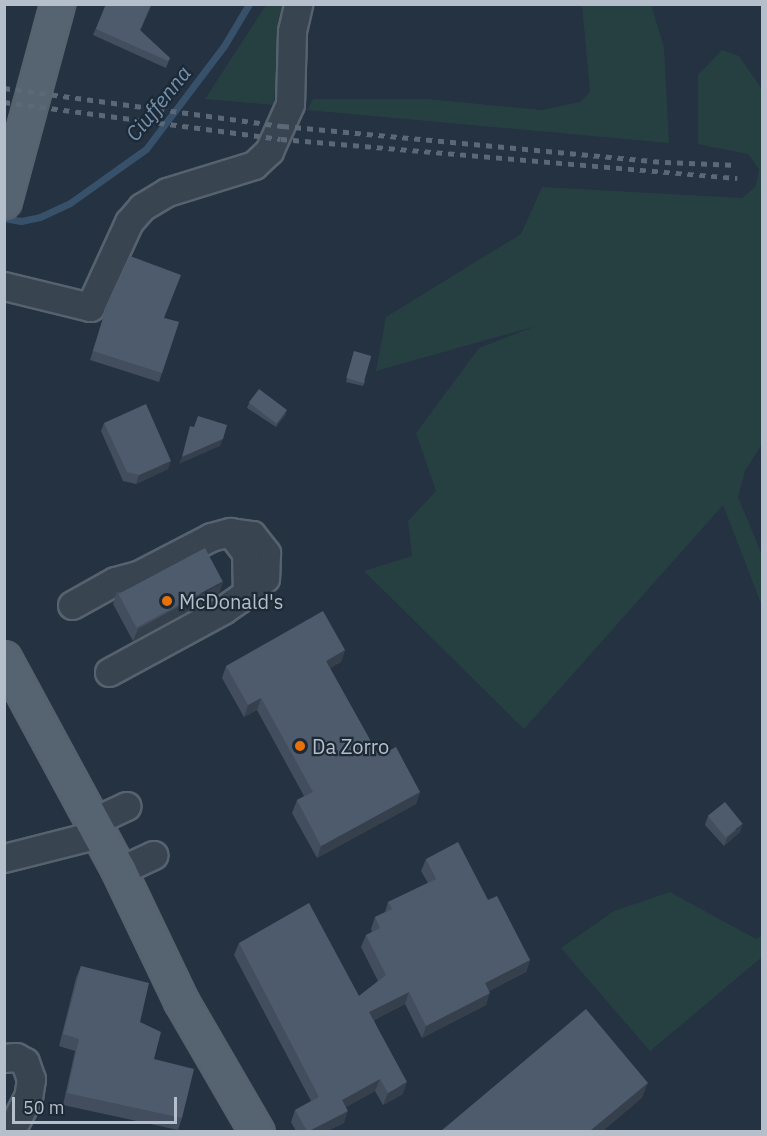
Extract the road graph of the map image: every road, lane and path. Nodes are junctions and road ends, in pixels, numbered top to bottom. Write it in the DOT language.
graph roads {
  1 [pos="57,4"];
  2 [pos="298,4"];
  3 [pos="4,201"];
  4 [pos="4,285"];
  5 [pos="72,604"];
  6 [pos="8,669"];
  7 [pos="109,672"];
  8 [pos="126,806"];
  9 [pos="96,828"];
  10 [pos="154,855"];
  11 [pos="4,858"];
  12 [pos="118,871"];
  13 [pos="4,1058"];
  14 [pos="242,1118"];
  15 [pos="10,1131"];
  16 [pos="257,1131"];
  1 -- 3 [label="main road"];
  2 -- 4 [label="street"];
  5 -- 7 [label="street"];
  6 -- 9 [label="main road"];
  8 -- 9 [label="street"];
  9 -- 11 [label="street"];
  9 -- 12 [label="main road"];
  10 -- 12 [label="street"];
  12 -- 14 [label="main road"];
  13 -- 15 [label="street"];
  14 -- 16 [label="main road"];
}
